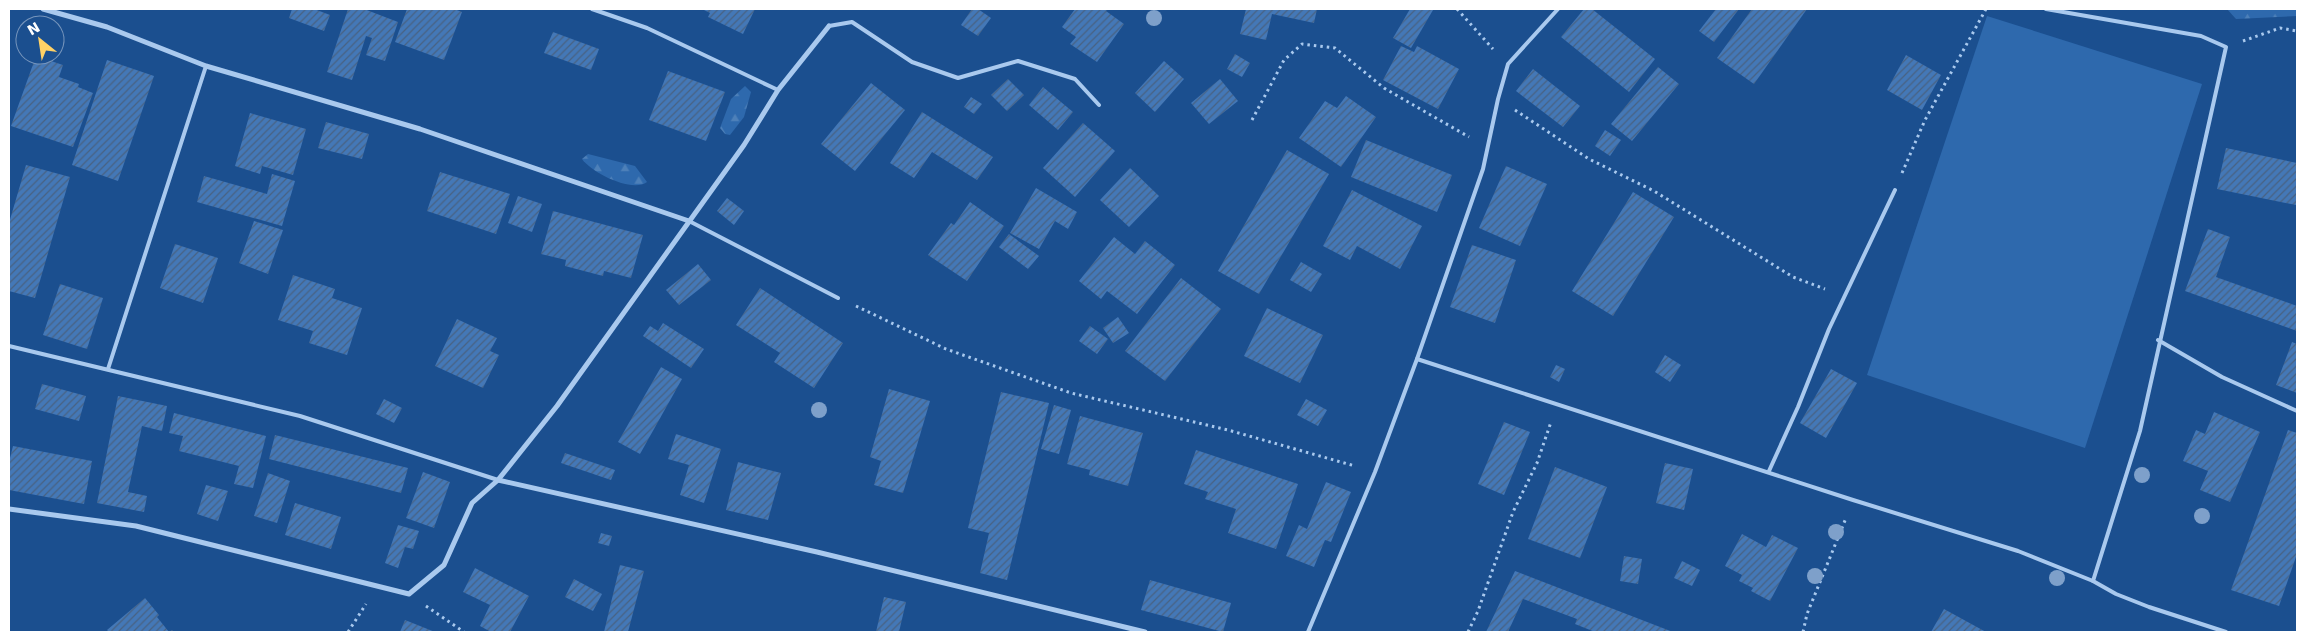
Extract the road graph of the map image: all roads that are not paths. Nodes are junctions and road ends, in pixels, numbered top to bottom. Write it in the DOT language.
graph roads {
  1 [pos="43,9"];
  2 [pos="592,9"];
  3 [pos="1558,9"];
  4 [pos="2046,9"];
  5 [pos="2053,10"];
  6 [pos="829,26"];
  7 [pos="206,66"];
  8 [pos="778,90"];
  9 [pos="1099,105"];
  10 [pos="1895,190"];
  11 [pos="689,221"];
  12 [pos="838,298"];
  13 [pos="2158,340"];
  14 [pos="9,346"];
  15 [pos="1417,359"];
  16 [pos="108,370"];
  17 [pos="2297,411"];
  18 [pos="1769,472"];
  19 [pos="498,480"];
  20 [pos="9,509"];
  21 [pos="2094,581"];
  22 [pos="1145,632"];
  23 [pos="1308,632"];
  24 [pos="2226,632"];
  1 -- 7 [label="street"];
  2 -- 8 [label="lane"];
  3 -- 15 [label="lane"];
  4 -- 5 [label="lane"];
  5 -- 13 [label="lane"];
  6 -- 8 [label="street"];
  6 -- 9 [label="lane"];
  7 -- 11 [label="street"];
  7 -- 16 [label="lane"];
  8 -- 11 [label="street"];
  10 -- 18 [label="lane"];
  11 -- 12 [label="lane"];
  11 -- 19 [label="street"];
  13 -- 17 [label="lane"];
  13 -- 21 [label="lane"];
  14 -- 16 [label="lane"];
  15 -- 18 [label="lane"];
  15 -- 23 [label="lane"];
  16 -- 19 [label="lane"];
  18 -- 21 [label="lane"];
  19 -- 20 [label="street"];
  19 -- 22 [label="street"];
  21 -- 24 [label="lane"];
}
